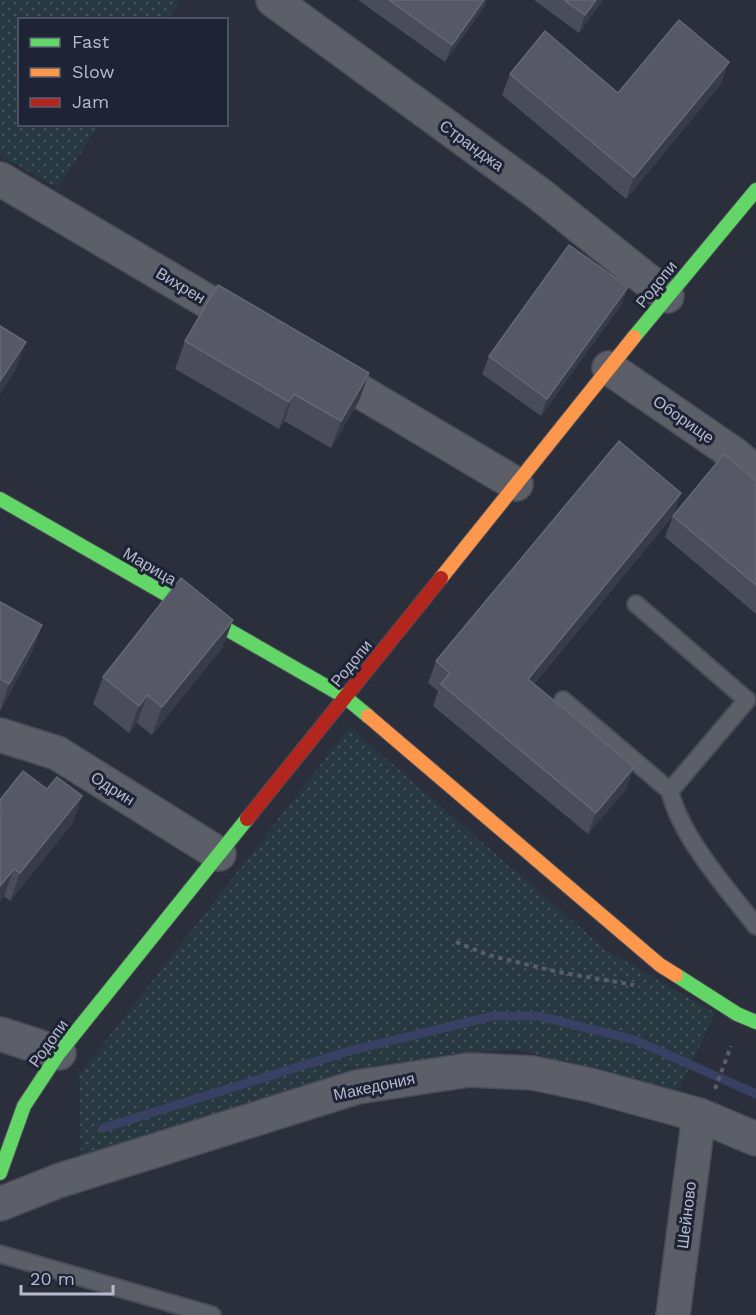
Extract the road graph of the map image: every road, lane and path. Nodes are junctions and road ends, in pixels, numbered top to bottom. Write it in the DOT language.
graph roads {
  1 [pos="273,0"];
  2 [pos="0,179"];
  3 [pos="756,190"];
  4 [pos="668,296"];
  5 [pos="609,368"];
  6 [pos="756,473"];
  7 [pos="516,484"];
  8 [pos="0,499"];
  9 [pos="636,604"];
  10 [pos="345,697"];
  11 [pos="563,700"];
  12 [pos="0,735"];
  13 [pos="670,791"];
  14 [pos="219,854"];
  15 [pos="756,926"];
  16 [pos="456,942"];
  17 [pos="679,977"];
  18 [pos="756,1022"];
  19 [pos="0,1034"];
  20 [pos="59,1053"];
  21 [pos="729,1054"];
  22 [pos="705,1105"];
  23 [pos="12,1110"];
  24 [pos="756,1139"];
  25 [pos="0,1173"];
  26 [pos="0,1204"];
  27 [pos="0,1254"];
  28 [pos="212,1315"];
  29 [pos="673,1315"];
  1 -- 4 [label="street, Странджа"];
  2 -- 7 [label="street, Вихрен"];
  3 -- 4 [label="street, Родопи"];
  4 -- 5 [label="street, Родопи"];
  5 -- 6 [label="street, Оборище"];
  5 -- 7 [label="street, Родопи"];
  7 -- 10 [label="street, Родопи"];
  8 -- 10 [label="street, Марица"];
  9 -- 13 [label="lane"];
  10 -- 14 [label="street, Родопи"];
  10 -- 17 [label="street, Марица"];
  11 -- 13 [label="lane"];
  12 -- 14 [label="street, Одрин"];
  13 -- 15 [label="lane"];
  14 -- 20 [label="street, Родопи"];
  16 -- 17 [label="path"];
  17 -- 18 [label="street, Марица"];
  19 -- 20 [label="street"];
  20 -- 23 [label="street, Родопи"];
  21 -- 22 [label="path"];
  22 -- 24 [label="street, Македония"];
  22 -- 26 [label="street, Македония"];
  22 -- 29 [label="street, Шейново"];
  23 -- 25 [label="street, Родопи"];
  27 -- 28 [label="lane"];
}
